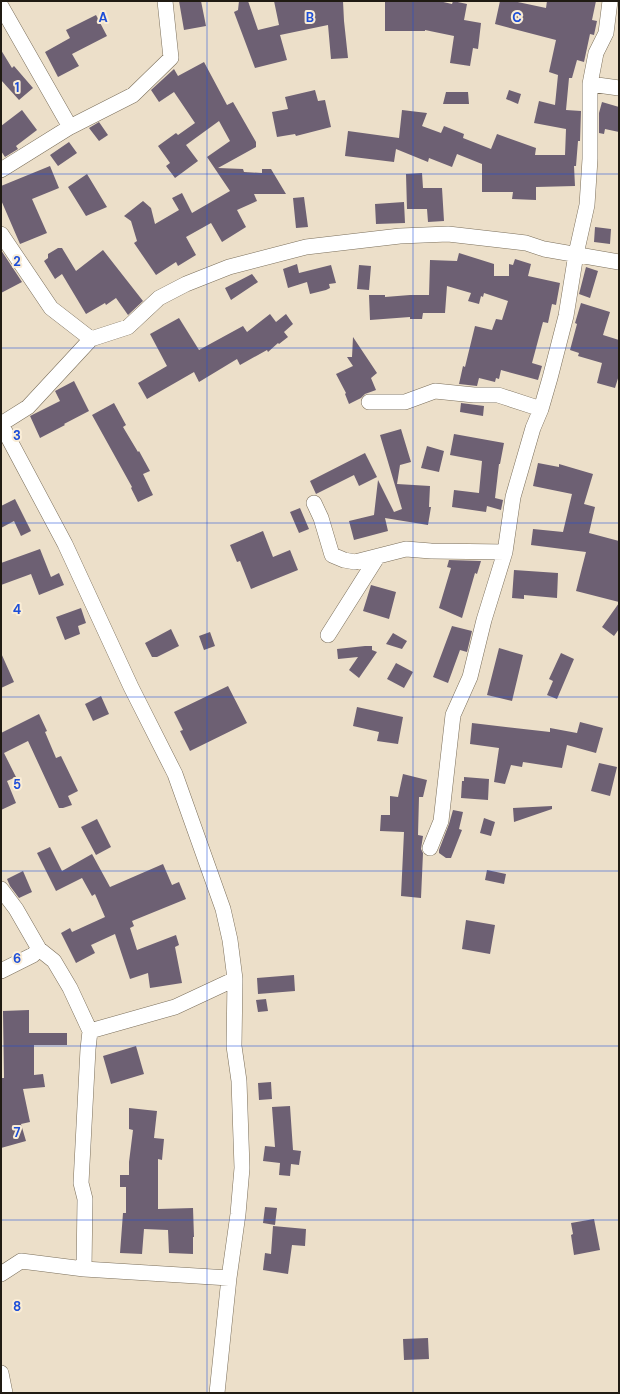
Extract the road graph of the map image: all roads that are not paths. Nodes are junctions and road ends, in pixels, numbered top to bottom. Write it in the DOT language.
graph roads {
  1 [pos="165,1"];
  2 [pos="610,1"];
  3 [pos="1,6"];
  4 [pos="590,84"];
  5 [pos="619,88"];
  6 [pos="70,127"];
  7 [pos="1,170"];
  8 [pos="1,234"];
  9 [pos="576,254"];
  10 [pos="619,262"];
  11 [pos="91,339"];
  12 [pos="369,402"];
  13 [pos="541,408"];
  14 [pos="1,424"];
  15 [pos="314,503"];
  16 [pos="505,552"];
  17 [pos="378,556"];
  18 [pos="328,635"];
  19 [pos="430,848"];
  20 [pos="1,889"];
  21 [pos="39,949"];
  22 [pos="1,971"];
  23 [pos="235,979"];
  24 [pos="90,1031"];
  25 [pos="84,1269"];
  26 [pos="1,1274"];
  27 [pos="229,1278"];
  28 [pos="1,1373"];
  29 [pos="5,1393"];
  30 [pos="217,1393"];
  1 -- 6 [label="street"];
  2 -- 4 [label="street"];
  3 -- 6 [label="street"];
  4 -- 5 [label="street"];
  4 -- 9 [label="street"];
  6 -- 7 [label="street"];
  8 -- 11 [label="street"];
  9 -- 10 [label="street"];
  9 -- 11 [label="street"];
  9 -- 13 [label="street"];
  11 -- 14 [label="street"];
  12 -- 13 [label="street"];
  13 -- 16 [label="street"];
  14 -- 23 [label="street"];
  15 -- 17 [label="street"];
  16 -- 17 [label="street"];
  16 -- 19 [label="street"];
  17 -- 18 [label="street"];
  20 -- 21 [label="street"];
  21 -- 22 [label="street"];
  21 -- 24 [label="street"];
  23 -- 24 [label="street"];
  23 -- 27 [label="street"];
  24 -- 25 [label="street"];
  25 -- 26 [label="street"];
  25 -- 27 [label="street"];
  27 -- 30 [label="street"];
  28 -- 29 [label="street"];
}
